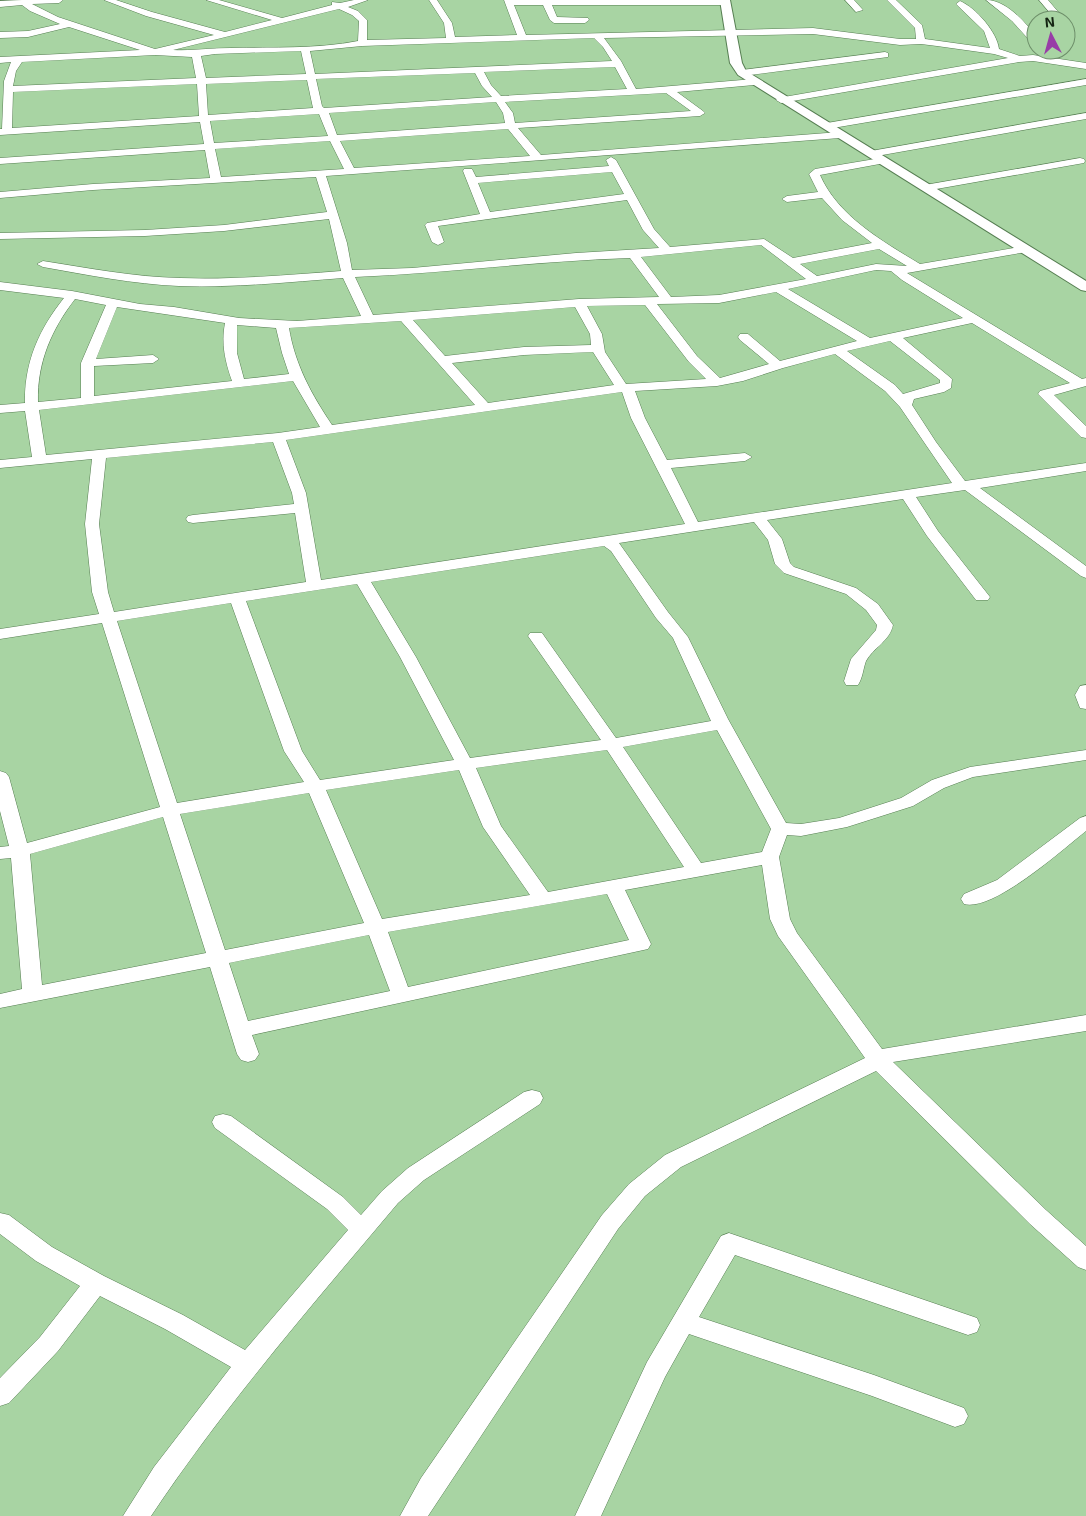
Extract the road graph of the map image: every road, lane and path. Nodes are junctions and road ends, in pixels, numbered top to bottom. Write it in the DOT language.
graph roads {
  1 [pos="59,0"];
  2 [pos="108,0"];
  3 [pos="210,0"];
  4 [pos="320,0"];
  5 [pos="364,0"];
  6 [pos="433,0"];
  7 [pos="849,0"];
  8 [pos="891,0"];
  9 [pos="990,0"];
  10 [pos="1043,0"];
  11 [pos="508,1"];
  12 [pos="546,2"];
  13 [pos="25,3"];
  14 [pos="0,4"];
  15 [pos="960,4"];
  16 [pos="340,6"];
  17 [pos="724,7"];
  18 [pos="859,10"];
  19 [pos="1052,10"];
  20 [pos="585,20"];
  21 [pos="281,21"];
  22 [pos="69,24"];
  23 [pos="1026,30"];
  24 [pos="730,32"];
  25 [pos="224,35"];
  26 [pos="0,36"];
  27 [pos="601,37"];
  28 [pos="522,39"];
  29 [pos="450,40"];
  30 [pos="921,41"];
  31 [pos="362,43"];
  32 [pos="305,48"];
  33 [pos="995,51"];
  34 [pos="156,52"];
  35 [pos="196,54"];
  36 [pos="885,55"];
  37 [pos="1026,57"];
  38 [pos="20,59"];
  39 [pos="1020,59"];
  40 [pos="0,60"];
  41 [pos="1061,60"];
  42 [pos="617,64"];
  43 [pos="1086,66"];
  44 [pos="479,71"];
  45 [pos="742,72"];
  46 [pos="311,77"];
  47 [pos="201,81"];
  48 [pos="754,82"];
  49 [pos="1086,82"];
  50 [pos="8,89"];
  51 [pos="668,90"];
  52 [pos="633,92"];
  53 [pos="499,99"];
  54 [pos="781,100"];
  55 [pos="323,111"];
  56 [pos="1086,116"];
  57 [pos="206,118"];
  58 [pos="827,126"];
  59 [pos="511,127"];
  60 [pos="4,132"];
  61 [pos="840,135"];
  62 [pos="334,139"];
  63 [pos="210,148"];
  64 [pos="608,152"];
  65 [pos="537,157"];
  66 [pos="876,158"];
  67 [pos="0,161"];
  68 [pos="1080,162"];
  69 [pos="464,164"];
  70 [pos="615,169"];
  71 [pos="351,171"];
  72 [pos="320,173"];
  73 [pos="216,180"];
  74 [pos="473,180"];
  75 [pos="925,188"];
  76 [pos="826,194"];
  77 [pos="0,195"];
  78 [pos="630,196"];
  79 [pos="787,199"];
  80 [pos="486,215"];
  81 [pos="333,216"];
  82 [pos="0,236"];
  83 [pos="438,242"];
  84 [pos="881,245"];
  85 [pos="667,250"];
  86 [pos="1026,250"];
  87 [pos="633,254"];
  88 [pos="791,262"];
  89 [pos="43,264"];
  90 [pos="918,268"];
  91 [pos="895,269"];
  92 [pos="347,274"];
  93 [pos="815,280"];
  94 [pos="0,287"];
  95 [pos="1086,287"];
  96 [pos="778,288"];
  97 [pos="72,295"];
  98 [pos="666,299"];
  99 [pos="648,301"];
  100 [pos="113,303"];
  101 [pos="579,303"];
  102 [pos="404,317"];
  103 [pos="368,319"];
  104 [pos="973,319"];
  105 [pos="232,321"];
  106 [pos="282,324"];
  107 [pos="744,337"];
  108 [pos="893,337"];
  109 [pos="868,342"];
  110 [pos="599,348"];
  111 [pos="838,350"];
  112 [pos="153,359"];
  113 [pos="441,360"];
  114 [pos="87,362"];
  115 [pos="778,365"];
  116 [pos="298,377"];
  117 [pos="717,382"];
  118 [pos="1083,383"];
  119 [pos="240,385"];
  120 [pos="625,389"];
  121 [pos="88,401"];
  122 [pos="905,405"];
  123 [pos="32,407"];
  124 [pos="485,408"];
  125 [pos="0,409"];
  126 [pos="329,431"];
  127 [pos="1086,434"];
  128 [pos="278,438"];
  129 [pos="99,455"];
  130 [pos="745,457"];
  131 [pos="40,461"];
  132 [pos="0,464"];
  133 [pos="662,466"];
  134 [pos="1086,467"];
  135 [pos="964,486"];
  136 [pos="906,494"];
  137 [pos="302,508"];
  138 [pos="757,517"];
  139 [pos="193,519"];
  140 [pos="694,528"];
  141 [pos="606,540"];
  142 [pos="1086,573"];
  143 [pos="362,579"];
  144 [pos="314,587"];
  145 [pos="237,598"];
  146 [pos="982,598"];
  147 [pos="107,616"];
  148 [pos="0,634"];
  149 [pos="536,636"];
  150 [pos="852,681"];
  151 [pos="1086,690"];
  152 [pos="1086,704"];
  153 [pos="721,724"];
  154 [pos="612,744"];
  155 [pos="1086,755"];
  156 [pos="465,764"];
  157 [pos="0,777"];
  158 [pos="315,786"];
  159 [pos="169,810"];
  160 [pos="1086,822"];
  161 [pos="780,829"];
  162 [pos="20,851"];
  163 [pos="0,853"];
  164 [pos="770,857"];
  165 [pos="696,870"];
  166 [pos="613,886"];
  167 [pos="543,899"];
  168 [pos="971,899"];
  169 [pos="376,927"];
  170 [pos="217,959"];
  171 [pos="401,994"];
  172 [pos="33,995"];
  173 [pos="0,1002"];
  174 [pos="1086,1023"];
  175 [pos="240,1030"];
  176 [pos="248,1054"];
  177 [pos="878,1060"];
  178 [pos="532,1098"];
  179 [pos="223,1122"];
  180 [pos="1,1222"];
  181 [pos="363,1231"];
  182 [pos="1086,1260"];
  183 [pos="96,1283"];
  184 [pos="683,1322"];
  185 [pos="968,1325"];
  186 [pos="248,1364"];
  187 [pos="0,1395"];
  188 [pos="955,1416"];
  189 [pos="136,1516"];
  190 [pos="413,1516"];
  191 [pos="588,1516"];
  1 -- 13 [label="street"];
  2 -- 25 [label="street"];
  3 -- 21 [label="street"];
  4 -- 16 [label="street"];
  5 -- 16 [label="street"];
  6 -- 29 [label="street"];
  7 -- 18 [label="street"];
  8 -- 30 [label="street"];
  9 -- 23 [label="street"];
  10 -- 19 [label="street"];
  11 -- 12 [label="street"];
  11 -- 28 [label="street"];
  12 -- 17 [label="street"];
  12 -- 20 [label="street"];
  13 -- 14 [label="street"];
  13 -- 22 [label="street"];
  15 -- 33 [label="street"];
  16 -- 21 [label="street"];
  16 -- 31 [label="street"];
  17 -- 24 [label="street"];
  21 -- 25 [label="street"];
  22 -- 26 [label="street"];
  22 -- 34 [label="street"];
  24 -- 27 [label="street"];
  24 -- 30 [label="street"];
  24 -- 45 [label="street"];
  25 -- 34 [label="street"];
  27 -- 28 [label="street"];
  27 -- 42 [label="street"];
  28 -- 29 [label="street"];
  29 -- 31 [label="street"];
  30 -- 33 [label="street"];
  31 -- 32 [label="street"];
  32 -- 35 [label="street"];
  32 -- 46 [label="street"];
  33 -- 39 [label="street"];
  34 -- 35 [label="street"];
  34 -- 38 [label="street"];
  35 -- 47 [label="street"];
  36 -- 45 [label="street"];
  37 -- 39 [label="street"];
  38 -- 40 [label="street"];
  38 -- 50 [label="street"];
  39 -- 54 [label="street"];
  41 -- 43 [label="street"];
  42 -- 44 [label="street"];
  42 -- 52 [label="street"];
  44 -- 46 [label="street"];
  44 -- 53 [label="street"];
  45 -- 48 [label="street"];
  46 -- 47 [label="street"];
  46 -- 55 [label="street"];
  47 -- 50 [label="street"];
  47 -- 57 [label="street"];
  48 -- 51 [label="street"];
  48 -- 54 [label="street"];
  49 -- 58 [label="street"];
  50 -- 60 [label="street"];
  51 -- 52 [label="street"];
  51 -- 59 [label="street"];
  52 -- 53 [label="street"];
  53 -- 55 [label="street"];
  53 -- 59 [label="street"];
  54 -- 58 [label="street"];
  55 -- 57 [label="street"];
  55 -- 62 [label="street"];
  56 -- 66 [label="street"];
  57 -- 60 [label="street"];
  57 -- 63 [label="street"];
  58 -- 61 [label="street"];
  59 -- 62 [label="street"];
  59 -- 65 [label="street"];
  61 -- 64 [label="street"];
  61 -- 66 [label="street"];
  62 -- 63 [label="street"];
  62 -- 71 [label="street"];
  63 -- 67 [label="street"];
  63 -- 73 [label="street"];
  64 -- 65 [label="street"];
  64 -- 70 [label="street"];
  65 -- 69 [label="street"];
  66 -- 75 [label="street"];
  66 -- 76 [label="street"];
  68 -- 75 [label="street"];
  69 -- 71 [label="street"];
  69 -- 74 [label="street"];
  70 -- 74 [label="street"];
  70 -- 78 [label="street"];
  71 -- 72 [label="street"];
  72 -- 73 [label="street"];
  72 -- 81 [label="street"];
  73 -- 77 [label="street"];
  74 -- 80 [label="street"];
  75 -- 86 [label="street"];
  76 -- 79 [label="street"];
  76 -- 84 [label="street"];
  78 -- 80 [label="street"];
  78 -- 85 [label="street"];
  80 -- 83 [label="street"];
  81 -- 82 [label="street"];
  81 -- 92 [label="street"];
  84 -- 88 [label="street"];
  84 -- 90 [label="street"];
  85 -- 87 [label="street"];
  85 -- 88 [label="street"];
  86 -- 90 [label="street"];
  86 -- 95 [label="street"];
  87 -- 92 [label="street"];
  87 -- 98 [label="street"];
  88 -- 93 [label="street"];
  89 -- 92 [label="street"];
  90 -- 91 [label="street"];
  91 -- 93 [label="street"];
  91 -- 104 [label="street"];
  92 -- 103 [label="street"];
  93 -- 96 [label="street"];
  94 -- 97 [label="street"];
  96 -- 98 [label="street"];
  96 -- 109 [label="street"];
  97 -- 100 [label="street"];
  97 -- 123 [label="street"];
  98 -- 99 [label="street"];
  99 -- 101 [label="street"];
  99 -- 117 [label="street"];
  100 -- 105 [label="street"];
  100 -- 114 [label="street"];
  101 -- 102 [label="street"];
  101 -- 110 [label="street"];
  102 -- 103 [label="street"];
  102 -- 113 [label="street"];
  103 -- 106 [label="street"];
  104 -- 108 [label="street"];
  104 -- 118 [label="street"];
  105 -- 106 [label="street"];
  105 -- 119 [label="street"];
  106 -- 116 [label="street"];
  107 -- 115 [label="street"];
  108 -- 109 [label="street"];
  108 -- 122 [label="street"];
  109 -- 111 [label="street"];
  110 -- 113 [label="street"];
  110 -- 120 [label="street"];
  111 -- 115 [label="street"];
  111 -- 122 [label="street"];
  112 -- 114 [label="street"];
  113 -- 124 [label="street"];
  114 -- 121 [label="street"];
  115 -- 117 [label="street"];
  116 -- 119 [label="street"];
  116 -- 126 [label="street"];
  117 -- 120 [label="street"];
  118 -- 127 [label="street"];
  119 -- 121 [label="street"];
  120 -- 124 [label="street"];
  120 -- 133 [label="street"];
  121 -- 123 [label="street"];
  122 -- 135 [label="street"];
  123 -- 125 [label="street"];
  123 -- 131 [label="street"];
  124 -- 126 [label="street"];
  126 -- 128 [label="street"];
  128 -- 129 [label="street"];
  128 -- 137 [label="street"];
  129 -- 131 [label="street"];
  129 -- 147 [label="street"];
  130 -- 133 [label="street"];
  131 -- 132 [label="street"];
  133 -- 140 [label="street"];
  134 -- 135 [label="street"];
  135 -- 136 [label="street"];
  135 -- 142 [label="street"];
  136 -- 138 [label="street"];
  136 -- 146 [label="street"];
  137 -- 139 [label="street"];
  137 -- 144 [label="street"];
  138 -- 140 [label="street"];
  138 -- 150 [label="street"];
  140 -- 141 [label="street"];
  141 -- 143 [label="street"];
  141 -- 153 [label="street"];
  143 -- 144 [label="street"];
  143 -- 156 [label="street"];
  144 -- 145 [label="street"];
  145 -- 147 [label="street"];
  145 -- 158 [label="street"];
  147 -- 148 [label="street"];
  147 -- 159 [label="street"];
  149 -- 154 [label="street"];
  151 -- 152 [label="street"];
  153 -- 154 [label="street"];
  153 -- 161 [label="street"];
  154 -- 156 [label="street"];
  154 -- 165 [label="street"];
  155 -- 161 [label="street"];
  156 -- 158 [label="street"];
  156 -- 167 [label="street"];
  157 -- 162 [label="street"];
  158 -- 159 [label="street"];
  158 -- 169 [label="street"];
  159 -- 162 [label="street"];
  159 -- 170 [label="street"];
  160 -- 168 [label="street"];
  161 -- 164 [label="street"];
  162 -- 163 [label="street"];
  162 -- 172 [label="street"];
  164 -- 165 [label="street"];
  164 -- 177 [label="street"];
  165 -- 166 [label="street"];
  166 -- 167 [label="street"];
  166 -- 171 [label="street"];
  167 -- 169 [label="street"];
  169 -- 170 [label="street"];
  169 -- 171 [label="street"];
  170 -- 172 [label="street"];
  170 -- 175 [label="street"];
  171 -- 175 [label="street"];
  172 -- 173 [label="street"];
  174 -- 177 [label="street"];
  175 -- 176 [label="street"];
  177 -- 182 [label="street"];
  177 -- 190 [label="street"];
  178 -- 181 [label="street"];
  179 -- 181 [label="street"];
  180 -- 183 [label="street"];
  181 -- 186 [label="street"];
  183 -- 186 [label="street"];
  183 -- 187 [label="street"];
  184 -- 185 [label="street"];
  184 -- 188 [label="street"];
  184 -- 191 [label="street"];
  186 -- 189 [label="street"];
}
